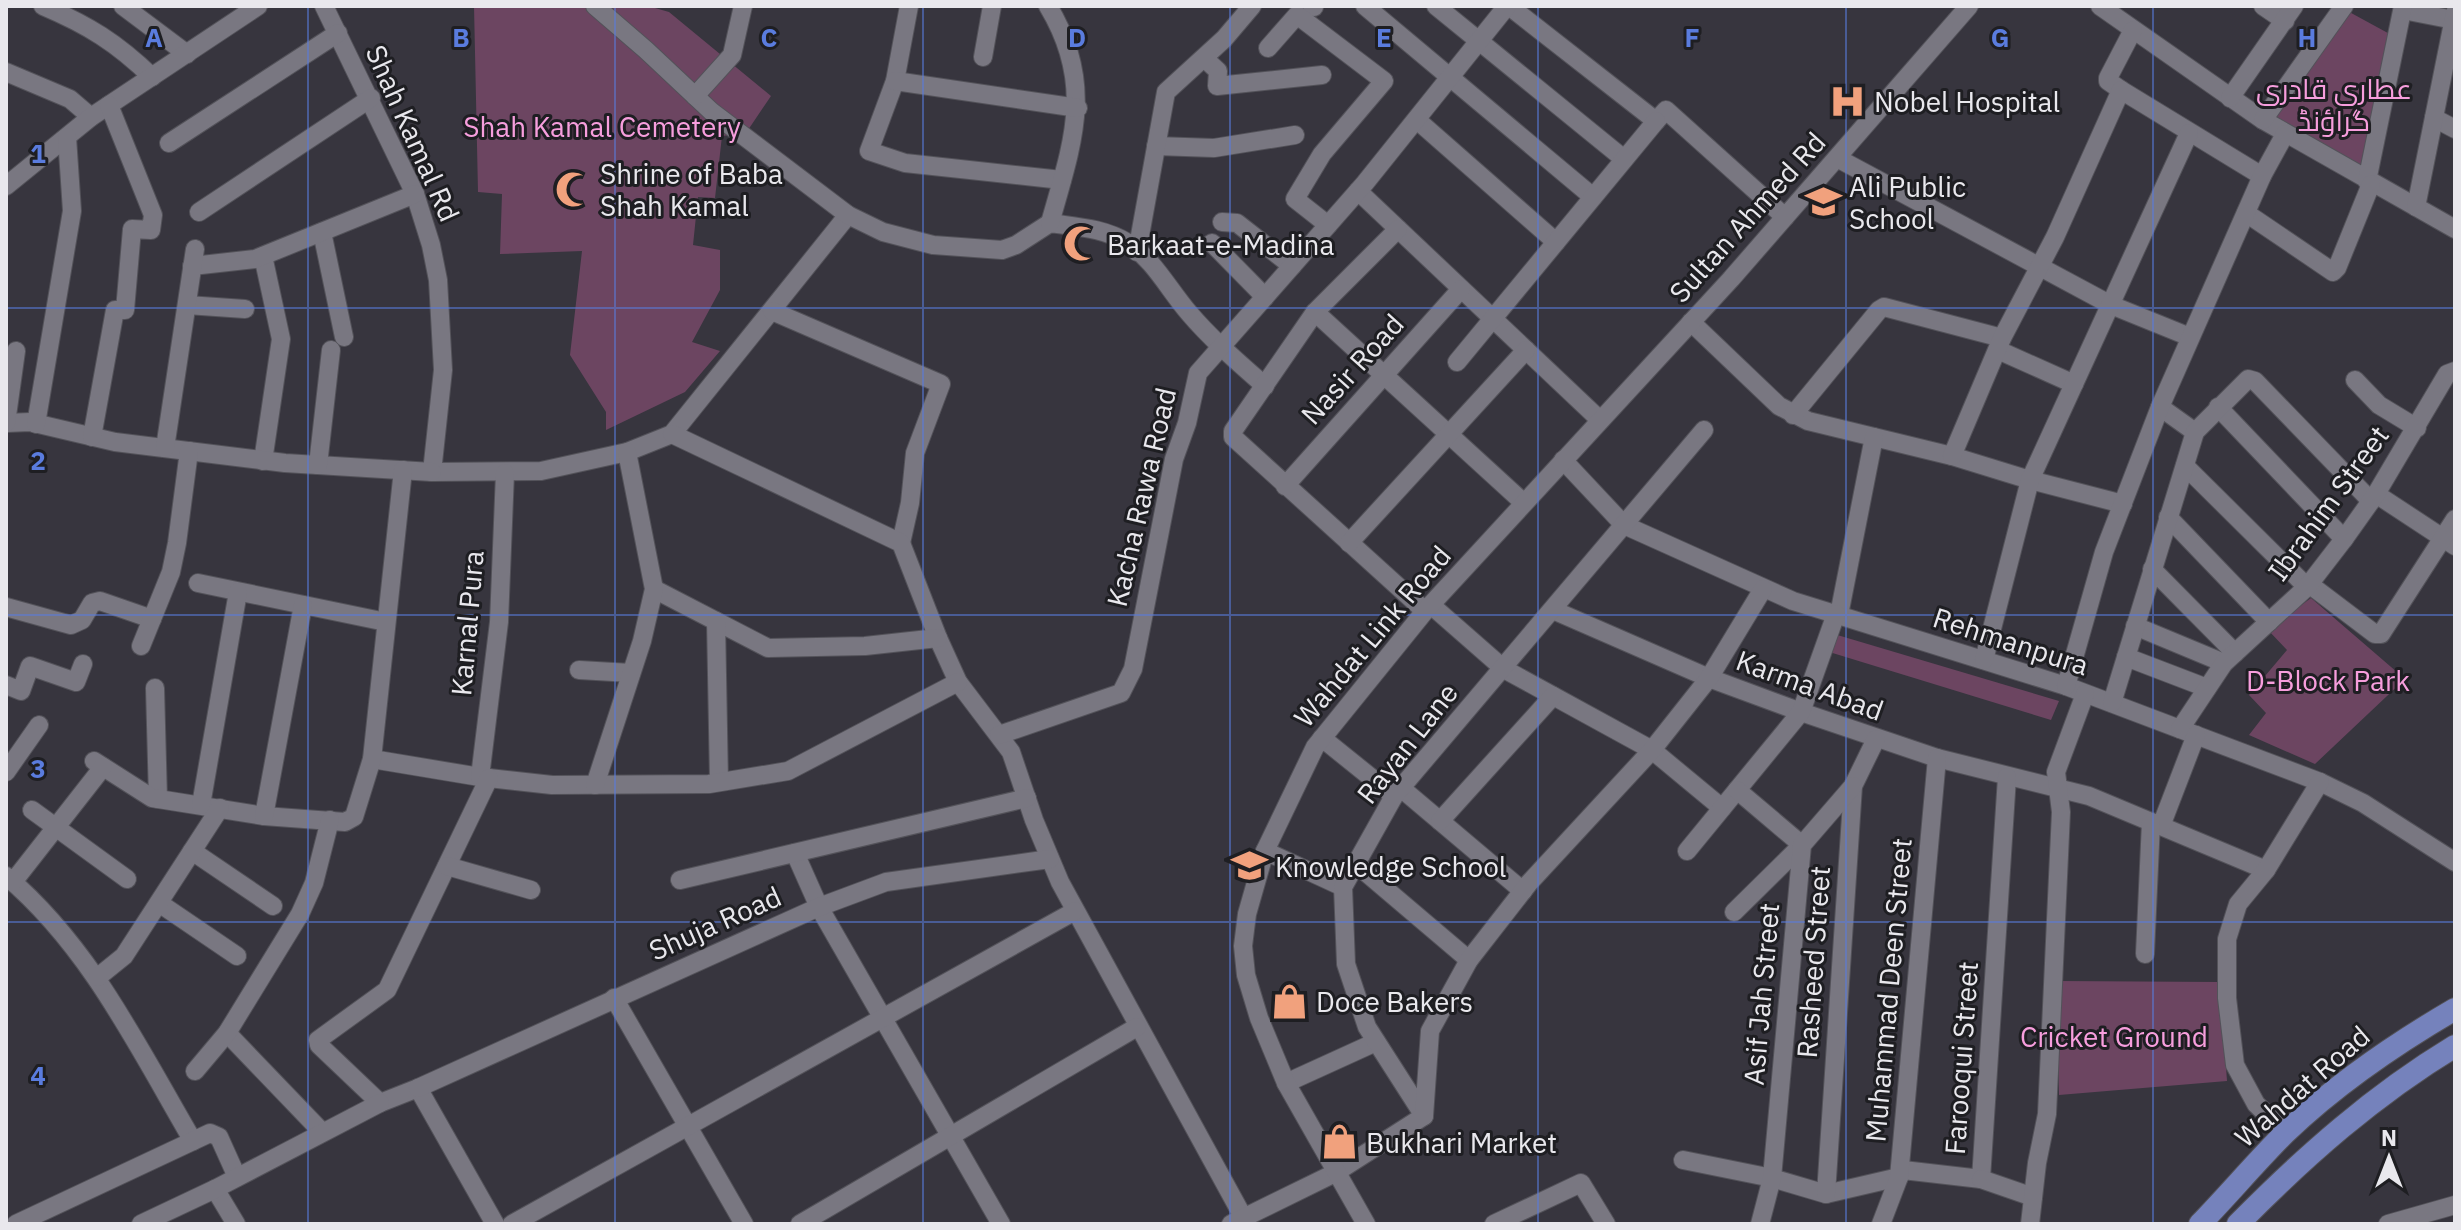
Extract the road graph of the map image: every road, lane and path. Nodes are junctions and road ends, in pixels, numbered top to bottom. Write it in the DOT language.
graph roads {
  1 [pos="43,6"];
  2 [pos="123,6"];
  3 [pos="258,6"];
  4 [pos="324,6"];
  5 [pos="595,6"];
  6 [pos="743,6"];
  7 [pos="909,6"];
  8 [pos="992,6"];
  9 [pos="1048,6"];
  10 [pos="1252,6"];
  11 [pos="1365,6"];
  12 [pos="1436,6"];
  13 [pos="1508,6"];
  14 [pos="1969,6"];
  15 [pos="2100,6"];
  16 [pos="2263,6"];
  17 [pos="2344,6"];
  18 [pos="2403,8"];
  19 [pos="2289,13"];
  20 [pos="2454,16"];
  21 [pos="2133,30"];
  22 [pos="338,33"];
  23 [pos="1481,40"];
  24 [pos="1268,48"];
  25 [pos="187,54"];
  26 [pos="983,57"];
  27 [pos="1204,58"];
  28 [pos="2450,67"];
  29 [pos="6,72"];
  30 [pos="1322,75"];
  31 [pos="152,77"];
  32 [pos="1451,78"];
  33 [pos="895,81"];
  34 [pos="2121,90"];
  35 [pos="695,96"];
  36 [pos="371,98"];
  37 [pos="2230,98"];
  38 [pos="109,105"];
  39 [pos="1078,108"];
  40 [pos="91,117"];
  41 [pos="2434,118"];
  42 [pos="1417,120"];
  43 [pos="2263,120"];
  44 [pos="1656,121"];
  45 [pos="2455,129"];
  46 [pos="2189,133"];
  47 [pos="2285,134"];
  48 [pos="1295,135"];
  49 [pos="67,137"];
  50 [pos="169,143"];
  51 [pos="1156,146"];
  52 [pos="1837,158"];
  53 [pos="1624,159"];
  54 [pos="2262,176"];
  55 [pos="1062,180"];
  56 [pos="2369,182"];
  57 [pos="6,186"];
  58 [pos="1358,191"];
  59 [pos="415,194"];
  60 [pos="1593,197"];
  61 [pos="2416,207"];
  62 [pos="199,212"];
  63 [pos="2246,213"];
  64 [pos="848,215"];
  65 [pos="1785,217"];
  66 [pos="1222,222"];
  67 [pos="1050,223"];
  68 [pos="1328,225"];
  69 [pos="1398,229"];
  70 [pos="2455,229"];
  71 [pos="322,232"];
  72 [pos="1556,242"];
  73 [pos="1212,243"];
  74 [pos="1137,252"];
  75 [pos="263,256"];
  76 [pos="1292,266"];
  77 [pos="2039,267"];
  78 [pos="1461,289"];
  79 [pos="1265,297"];
  80 [pos="187,305"];
  81 [pos="2111,305"];
  82 [pos="245,309"];
  83 [pos="772,311"];
  84 [pos="1315,312"];
  85 [pos="1493,319"];
  86 [pos="1691,322"];
  87 [pos="2190,337"];
  88 [pos="2000,344"];
  89 [pos="1220,347"];
  90 [pos="11,350"];
  91 [pos="1526,350"];
  92 [pos="49,354"];
  93 [pos="1457,362"];
  94 [pos="2451,372"];
  95 [pos="1384,375"];
  96 [pos="2355,380"];
  97 [pos="2074,384"];
  98 [pos="1265,386"];
  99 [pos="2160,407"];
  100 [pos="2218,407"];
  101 [pos="1793,415"];
  102 [pos="1600,420"];
  103 [pos="6,423"];
  104 [pos="36,424"];
  105 [pos="2417,428"];
  106 [pos="1704,430"];
  107 [pos="2195,432"];
  108 [pos="672,434"];
  109 [pos="1449,434"];
  110 [pos="92,437"];
  111 [pos="1874,437"];
  112 [pos="165,448"];
  113 [pos="189,451"];
  114 [pos="627,452"];
  115 [pos="1952,456"];
  116 [pos="1563,460"];
  117 [pos="263,461"];
  118 [pos="318,465"];
  119 [pos="2185,466"];
  120 [pos="403,470"];
  121 [pos="432,472"];
  122 [pos="505,473"];
  123 [pos="2030,480"];
  124 [pos="1285,486"];
  125 [pos="2373,498"];
  126 [pos="1524,503"];
  127 [pos="2123,504"];
  128 [pos="2168,517"];
  129 [pos="2455,519"];
  130 [pos="1624,525"];
  131 [pos="2344,539"];
  132 [pos="2449,542"];
  133 [pos="901,543"];
  134 [pos="1349,543"];
  135 [pos="2152,569"];
  136 [pos="198,583"];
  137 [pos="2308,586"];
  138 [pos="654,589"];
  139 [pos="1763,589"];
  140 [pos="238,592"];
  141 [pos="303,605"];
  142 [pos="6,607"];
  143 [pos="1428,608"];
  144 [pos="1553,610"];
  145 [pos="1838,615"];
  146 [pos="152,619"];
  147 [pos="716,621"];
  148 [pos="386,622"];
  149 [pos="2269,622"];
  150 [pos="2135,626"];
  151 [pos="938,638"];
  152 [pos="141,646"];
  153 [pos="2126,657"];
  154 [pos="2230,658"];
  155 [pos="1984,660"];
  156 [pos="83,664"];
  157 [pos="1504,669"];
  158 [pos="579,670"];
  159 [pos="631,673"];
  160 [pos="1709,678"];
  161 [pos="958,682"];
  162 [pos="6,685"];
  163 [pos="2066,686"];
  164 [pos="155,688"];
  165 [pos="2207,688"];
  166 [pos="2085,694"];
  167 [pos="1553,696"];
  168 [pos="2112,703"];
  169 [pos="1801,712"];
  170 [pos="39,725"];
  171 [pos="2188,732"];
  172 [pos="999,735"];
  173 [pos="1322,738"];
  174 [pos="1876,739"];
  175 [pos="1652,750"];
  176 [pos="1937,758"];
  177 [pos="372,759"];
  178 [pos="6,772"];
  179 [pos="2007,777"];
  180 [pos="484,778"];
  181 [pos="719,782"];
  182 [pos="2320,782"];
  183 [pos="595,785"];
  184 [pos="1853,786"];
  185 [pos="2057,787"];
  186 [pos="1737,790"];
  187 [pos="1398,792"];
  188 [pos="1027,798"];
  189 [pos="158,799"];
  190 [pos="201,805"];
  191 [pos="220,808"];
  192 [pos="1722,808"];
  193 [pos="32,810"];
  194 [pos="264,816"];
  195 [pos="330,820"];
  196 [pos="1440,821"];
  197 [pos="2156,824"];
  198 [pos="56,826"];
  199 [pos="1802,845"];
  200 [pos="192,851"];
  201 [pos="1265,851"];
  202 [pos="1687,851"];
  203 [pos="795,853"];
  204 [pos="1050,859"];
  205 [pos="2455,862"];
  206 [pos="1356,864"];
  207 [pos="447,866"];
  208 [pos="2266,870"];
  209 [pos="9,879"];
  210 [pos="127,879"];
  211 [pos="680,880"];
  212 [pos="1343,887"];
  213 [pos="531,890"];
  214 [pos="1523,891"];
  215 [pos="159,903"];
  216 [pos="273,906"];
  217 [pos="819,907"];
  218 [pos="1075,911"];
  219 [pos="1734,912"];
  220 [pos="2145,954"];
  221 [pos="237,956"];
  222 [pos="1469,960"];
  223 [pos="98,977"];
  224 [pos="614,998"];
  225 [pos="2455,1009"];
  226 [pos="882,1020"];
  227 [pos="1137,1027"];
  228 [pos="227,1033"];
  229 [pos="1376,1042"];
  230 [pos="2455,1046"];
  231 [pos="195,1071"];
  232 [pos="1286,1083"];
  233 [pos="418,1088"];
  234 [pos="380,1103"];
  235 [pos="1424,1116"];
  236 [pos="688,1124"];
  237 [pos="322,1132"];
  238 [pos="2286,1133"];
  239 [pos="951,1136"];
  240 [pos="193,1141"];
  241 [pos="1683,1160"];
  242 [pos="1335,1173"];
  243 [pos="237,1177"];
  244 [pos="1899,1177"];
  245 [pos="1772,1178"];
  246 [pos="1981,1179"];
  247 [pos="215,1189"];
  248 [pos="1826,1194"];
  249 [pos="2033,1197"];
  250 [pos="2455,1205"];
  251 [pos="1241,1222"];
  252 [pos="16,1224"];
  253 [pos="141,1224"];
  254 [pos="236,1224"];
  255 [pos="495,1224"];
  256 [pos="512,1224"];
  257 [pos="744,1224"];
  258 [pos="800,1224"];
  259 [pos="1001,1224"];
  260 [pos="1366,1224"];
  261 [pos="1494,1224"];
  262 [pos="1606,1224"];
  263 [pos="1760,1224"];
  264 [pos="1881,1224"];
  265 [pos="2030,1224"];
  266 [pos="2200,1224"];
  267 [pos="2238,1224"];
  268 [pos="2388,1224"];
  1 -- 31 [label="street"];
  2 -- 25 [label="street"];
  3 -- 25 [label="street"];
  4 -- 22 [label="street, Shah Kamal Rd"];
  5 -- 35 [label="street"];
  6 -- 35 [label="street"];
  7 -- 33 [label="street"];
  8 -- 26 [label="street"];
  9 -- 39 [label="street"];
  10 -- 27 [label="street"];
  11 -- 32 [label="street"];
  12 -- 23 [label="street"];
  13 -- 23 [label="street, Kacha Rawa Road"];
  13 -- 44 [label="street"];
  14 -- 52 [label="street, Sultan Ahmed Rd"];
  15 -- 21 [label="street"];
  16 -- 19 [label="street"];
  17 -- 43 [label="street"];
  18 -- 20 [label="street"];
  18 -- 56 [label="street"];
  19 -- 37 [label="street"];
  20 -- 28 [label="street"];
  21 -- 34 [label="street"];
  21 -- 37 [label="street"];
  22 -- 36 [label="street, Shah Kamal Rd"];
  22 -- 50 [label="street"];
  23 -- 32 [label="street, Kacha Rawa Road"];
  23 -- 53 [label="street"];
  24 -- 68 [label="street"];
  25 -- 31 [label="street"];
  27 -- 30 [label="street"];
  27 -- 51 [label="street"];
  28 -- 41 [label="street"];
  29 -- 40 [label="street"];
  31 -- 38 [label="street"];
  32 -- 42 [label="street, Kacha Rawa Road"];
  32 -- 60 [label="street"];
  33 -- 39 [label="street"];
  33 -- 55 [label="street"];
  34 -- 46 [label="street"];
  34 -- 77 [label="street"];
  35 -- 64 [label="street"];
  36 -- 59 [label="street, Shah Kamal Rd"];
  36 -- 62 [label="street"];
  37 -- 43 [label="street"];
  38 -- 40 [label="street"];
  38 -- 110 [label="street"];
  39 -- 55 [label="street"];
  40 -- 49 [label="street"];
  41 -- 45 [label="street"];
  41 -- 61 [label="street"];
  42 -- 58 [label="street, Kacha Rawa Road"];
  42 -- 72 [label="street"];
  43 -- 47 [label="street"];
  44 -- 53 [label="street"];
  44 -- 65 [label="street"];
  46 -- 54 [label="street"];
  46 -- 81 [label="street"];
  47 -- 54 [label="street"];
  47 -- 56 [label="street"];
  48 -- 51 [label="street"];
  49 -- 57 [label="street"];
  49 -- 92 [label="street"];
  51 -- 74 [label="street"];
  52 -- 65 [label="street, Sultan Ahmed Rd"];
  52 -- 77 [label="street"];
  53 -- 60 [label="street"];
  54 -- 63 [label="street"];
  55 -- 67 [label="street"];
  56 -- 61 [label="street"];
  56 -- 63 [label="street"];
  58 -- 68 [label="street, Kacha Rawa Road"];
  58 -- 69 [label="street"];
  59 -- 71 [label="street"];
  59 -- 121 [label="street, Shah Kamal Rd"];
  60 -- 72 [label="street"];
  61 -- 70 [label="street"];
  63 -- 87 [label="street"];
  64 -- 67 [label="street"];
  64 -- 83 [label="street"];
  65 -- 86 [label="street, Sultan Ahmed Rd"];
  66 -- 76 [label="street"];
  67 -- 74 [label="street"];
  68 -- 76 [label="street, Kacha Rawa Road"];
  69 -- 78 [label="street"];
  69 -- 84 [label="street"];
  71 -- 75 [label="street"];
  71 -- 118 [label="street"];
  72 -- 85 [label="street"];
  73 -- 79 [label="street"];
  74 -- 89 [label="street"];
  75 -- 80 [label="street"];
  75 -- 117 [label="street"];
  76 -- 79 [label="street, Kacha Rawa Road"];
  77 -- 81 [label="street"];
  77 -- 88 [label="street"];
  78 -- 85 [label="street"];
  78 -- 95 [label="street, Nasir Road"];
  79 -- 89 [label="street, Kacha Rawa Road"];
  80 -- 82 [label="street"];
  80 -- 112 [label="street"];
  81 -- 87 [label="street"];
  81 -- 97 [label="street"];
  83 -- 108 [label="street"];
  83 -- 133 [label="street"];
  84 -- 95 [label="street"];
  84 -- 98 [label="street"];
  85 -- 91 [label="street"];
  85 -- 93 [label="street"];
  86 -- 101 [label="street"];
  86 -- 102 [label="street, Sultan Ahmed Rd"];
  87 -- 99 [label="street"];
  88 -- 97 [label="street"];
  88 -- 101 [label="street"];
  88 -- 115 [label="street"];
  89 -- 98 [label="street"];
  89 -- 172 [label="street, Kacha Rawa Road"];
  90 -- 92 [label="street"];
  90 -- 103 [label="street"];
  91 -- 102 [label="street"];
  91 -- 109 [label="street"];
  92 -- 104 [label="street"];
  94 -- 105 [label="street, Ibrahim Street"];
  95 -- 109 [label="street"];
  95 -- 124 [label="street, Nasir Road"];
  96 -- 105 [label="street"];
  97 -- 123 [label="street"];
  98 -- 124 [label="street"];
  99 -- 107 [label="street"];
  99 -- 127 [label="street"];
  100 -- 107 [label="street"];
  100 -- 125 [label="street"];
  100 -- 131 [label="street"];
  101 -- 111 [label="street"];
  102 -- 116 [label="street, Sultan Ahmed Rd"];
  103 -- 104 [label="street"];
  104 -- 110 [label="street"];
  105 -- 125 [label="street, Ibrahim Street"];
  106 -- 130 [label="street, Rayan Lane"];
  107 -- 119 [label="street"];
  108 -- 114 [label="street"];
  108 -- 133 [label="street"];
  109 -- 126 [label="street"];
  109 -- 134 [label="street"];
  110 -- 112 [label="street"];
  111 -- 115 [label="street"];
  111 -- 145 [label="street"];
  112 -- 113 [label="street"];
  113 -- 117 [label="street"];
  113 -- 146 [label="street"];
  114 -- 122 [label="street"];
  114 -- 138 [label="street"];
  115 -- 123 [label="street"];
  116 -- 126 [label="street, Wahdat Link Road"];
  116 -- 130 [label="street, Rehmanpura"];
  117 -- 118 [label="street"];
  118 -- 120 [label="street"];
  119 -- 128 [label="street"];
  119 -- 137 [label="street"];
  120 -- 121 [label="street"];
  120 -- 148 [label="street"];
  121 -- 122 [label="street"];
  122 -- 180 [label="street, Karnal Pura"];
  123 -- 127 [label="street"];
  123 -- 155 [label="street"];
  124 -- 134 [label="street"];
  125 -- 131 [label="street, Ibrahim Street"];
  125 -- 132 [label="street"];
  126 -- 143 [label="street, Wahdat Link Road"];
  127 -- 163 [label="street"];
  128 -- 135 [label="street"];
  128 -- 149 [label="street"];
  129 -- 132 [label="street"];
  130 -- 139 [label="street, Rehmanpura"];
  130 -- 144 [label="street, Rayan Lane"];
  131 -- 137 [label="street, Ibrahim Street"];
  132 -- 137 [label="street"];
  133 -- 151 [label="street"];
  134 -- 143 [label="street"];
  135 -- 150 [label="street"];
  135 -- 154 [label="street"];
  136 -- 140 [label="street"];
  137 -- 149 [label="street, Ibrahim Street"];
  138 -- 147 [label="street"];
  138 -- 159 [label="street"];
  139 -- 145 [label="street, Rehmanpura"];
  139 -- 160 [label="street"];
  140 -- 141 [label="street"];
  140 -- 190 [label="street"];
  141 -- 148 [label="street"];
  141 -- 194 [label="street"];
  142 -- 146 [label="street"];
  143 -- 157 [label="street"];
  143 -- 173 [label="street, Wahdat Link Road"];
  144 -- 157 [label="street, Rayan Lane"];
  144 -- 160 [label="street, Karma Abad"];
  145 -- 155 [label="street, Rehmanpura"];
  145 -- 169 [label="street"];
  146 -- 152 [label="street"];
  147 -- 151 [label="street"];
  147 -- 181 [label="street"];
  148 -- 177 [label="street"];
  149 -- 154 [label="street, Ibrahim Street"];
  150 -- 153 [label="street"];
  150 -- 154 [label="street"];
  151 -- 161 [label="street"];
  153 -- 165 [label="street"];
  153 -- 168 [label="street"];
  154 -- 165 [label="street, Ibrahim Street"];
  155 -- 163 [label="street, Rehmanpura"];
  156 -- 162 [label="street"];
  157 -- 167 [label="street"];
  157 -- 187 [label="street, Rayan Lane"];
  158 -- 159 [label="street"];
  159 -- 183 [label="street"];
  160 -- 169 [label="street, Karma Abad"];
  160 -- 175 [label="street"];
  161 -- 172 [label="street"];
  161 -- 181 [label="street"];
  163 -- 166 [label="street, Rehmanpura"];
  164 -- 189 [label="street"];
  165 -- 171 [label="street, Ibrahim Street"];
  166 -- 168 [label="street, Rehmanpura"];
  166 -- 185 [label="street"];
  167 -- 175 [label="street"];
  167 -- 196 [label="street"];
  168 -- 171 [label="street, Rehmanpura"];
  169 -- 174 [label="street, Karma Abad"];
  169 -- 186 [label="street"];
  170 -- 178 [label="street"];
  171 -- 182 [label="street, Rehmanpura"];
  171 -- 197 [label="street, Ibrahim Street"];
  172 -- 188 [label="street"];
  173 -- 187 [label="street"];
  173 -- 201 [label="street, Wahdat Link Road"];
  174 -- 176 [label="street, Karma Abad"];
  174 -- 184 [label="street, Rasheed Street"];
  175 -- 192 [label="street"];
  175 -- 214 [label="street"];
  176 -- 179 [label="street, Karma Abad"];
  176 -- 244 [label="street, Muhammad Deen Street"];
  177 -- 180 [label="street"];
  177 -- 195 [label="street"];
  179 -- 185 [label="street, Karma Abad"];
  179 -- 246 [label="street, Farooqui Street"];
  180 -- 183 [label="street"];
  180 -- 207 [label="street, Karnal Pura"];
  181 -- 183 [label="street"];
  182 -- 205 [label="street, Rehmanpura"];
  182 -- 208 [label="street"];
  184 -- 199 [label="street"];
  184 -- 248 [label="street, Rasheed Street"];
  185 -- 197 [label="street, Karma Abad"];
  185 -- 249 [label="street"];
  186 -- 192 [label="street"];
  186 -- 199 [label="street"];
  187 -- 196 [label="street"];
  187 -- 206 [label="street, Rayan Lane"];
  188 -- 203 [label="street"];
  188 -- 204 [label="street"];
  189 -- 190 [label="street"];
  189 -- 198 [label="street"];
  190 -- 191 [label="street"];
  191 -- 194 [label="street"];
  191 -- 200 [label="street"];
  192 -- 202 [label="street"];
  193 -- 198 [label="street"];
  194 -- 195 [label="street"];
  195 -- 228 [label="street"];
  196 -- 214 [label="street"];
  197 -- 208 [label="street, Karma Abad"];
  197 -- 220 [label="street, Ibrahim Street"];
  198 -- 209 [label="street"];
  198 -- 210 [label="street"];
  199 -- 219 [label="street"];
  199 -- 245 [label="street, Asif Jah Street"];
  200 -- 215 [label="street"];
  200 -- 216 [label="street"];
  201 -- 212 [label="street"];
  201 -- 232 [label="street, Wahdat Link Road"];
  203 -- 211 [label="street"];
  203 -- 217 [label="street"];
  204 -- 217 [label="street, Shuja Road"];
  204 -- 218 [label="street"];
  206 -- 212 [label="street, Rayan Lane"];
  206 -- 222 [label="street"];
  207 -- 213 [label="street"];
  207 -- 234 [label="street, Karnal Pura"];
  208 -- 238 [label="street"];
  209 -- 223 [label="street"];
  212 -- 229 [label="street"];
  214 -- 222 [label="street"];
  215 -- 221 [label="street"];
  215 -- 223 [label="street"];
  217 -- 224 [label="street, Shuja Road"];
  217 -- 226 [label="street"];
  218 -- 226 [label="street"];
  218 -- 227 [label="street"];
  222 -- 235 [label="street"];
  223 -- 240 [label="street"];
  224 -- 233 [label="street, Shuja Road"];
  224 -- 236 [label="street"];
  225 -- 238 [label="main road, Wahdat Road"];
  226 -- 236 [label="street"];
  226 -- 239 [label="street"];
  227 -- 239 [label="street"];
  227 -- 251 [label="street"];
  228 -- 231 [label="street"];
  228 -- 237 [label="street"];
  229 -- 232 [label="street"];
  229 -- 235 [label="street"];
  230 -- 267 [label="main road, Wahdat Road"];
  232 -- 242 [label="street, Wahdat Link Road"];
  233 -- 234 [label="street, Shuja Road"];
  233 -- 255 [label="street"];
  234 -- 237 [label="street"];
  235 -- 242 [label="street"];
  236 -- 256 [label="street"];
  236 -- 257 [label="street"];
  237 -- 243 [label="street"];
  238 -- 266 [label="main road, Wahdat Road"];
  239 -- 258 [label="street"];
  239 -- 259 [label="street"];
  240 -- 243 [label="street"];
  240 -- 252 [label="street"];
  241 -- 245 [label="street, Farooqui Street"];
  242 -- 251 [label="street"];
  242 -- 260 [label="street, Wahdat Link Road"];
  243 -- 247 [label="street"];
  244 -- 246 [label="street, Farooqui Street"];
  244 -- 248 [label="street, Farooqui Street"];
  244 -- 264 [label="street, Muhammad Deen Street"];
  245 -- 248 [label="street, Farooqui Street"];
  245 -- 263 [label="street, Asif Jah Street"];
  246 -- 249 [label="street"];
  247 -- 253 [label="street"];
  247 -- 254 [label="street"];
  249 -- 265 [label="street"];
  250 -- 268 [label="street"];
  261 -- 262 [label="street"];
}
